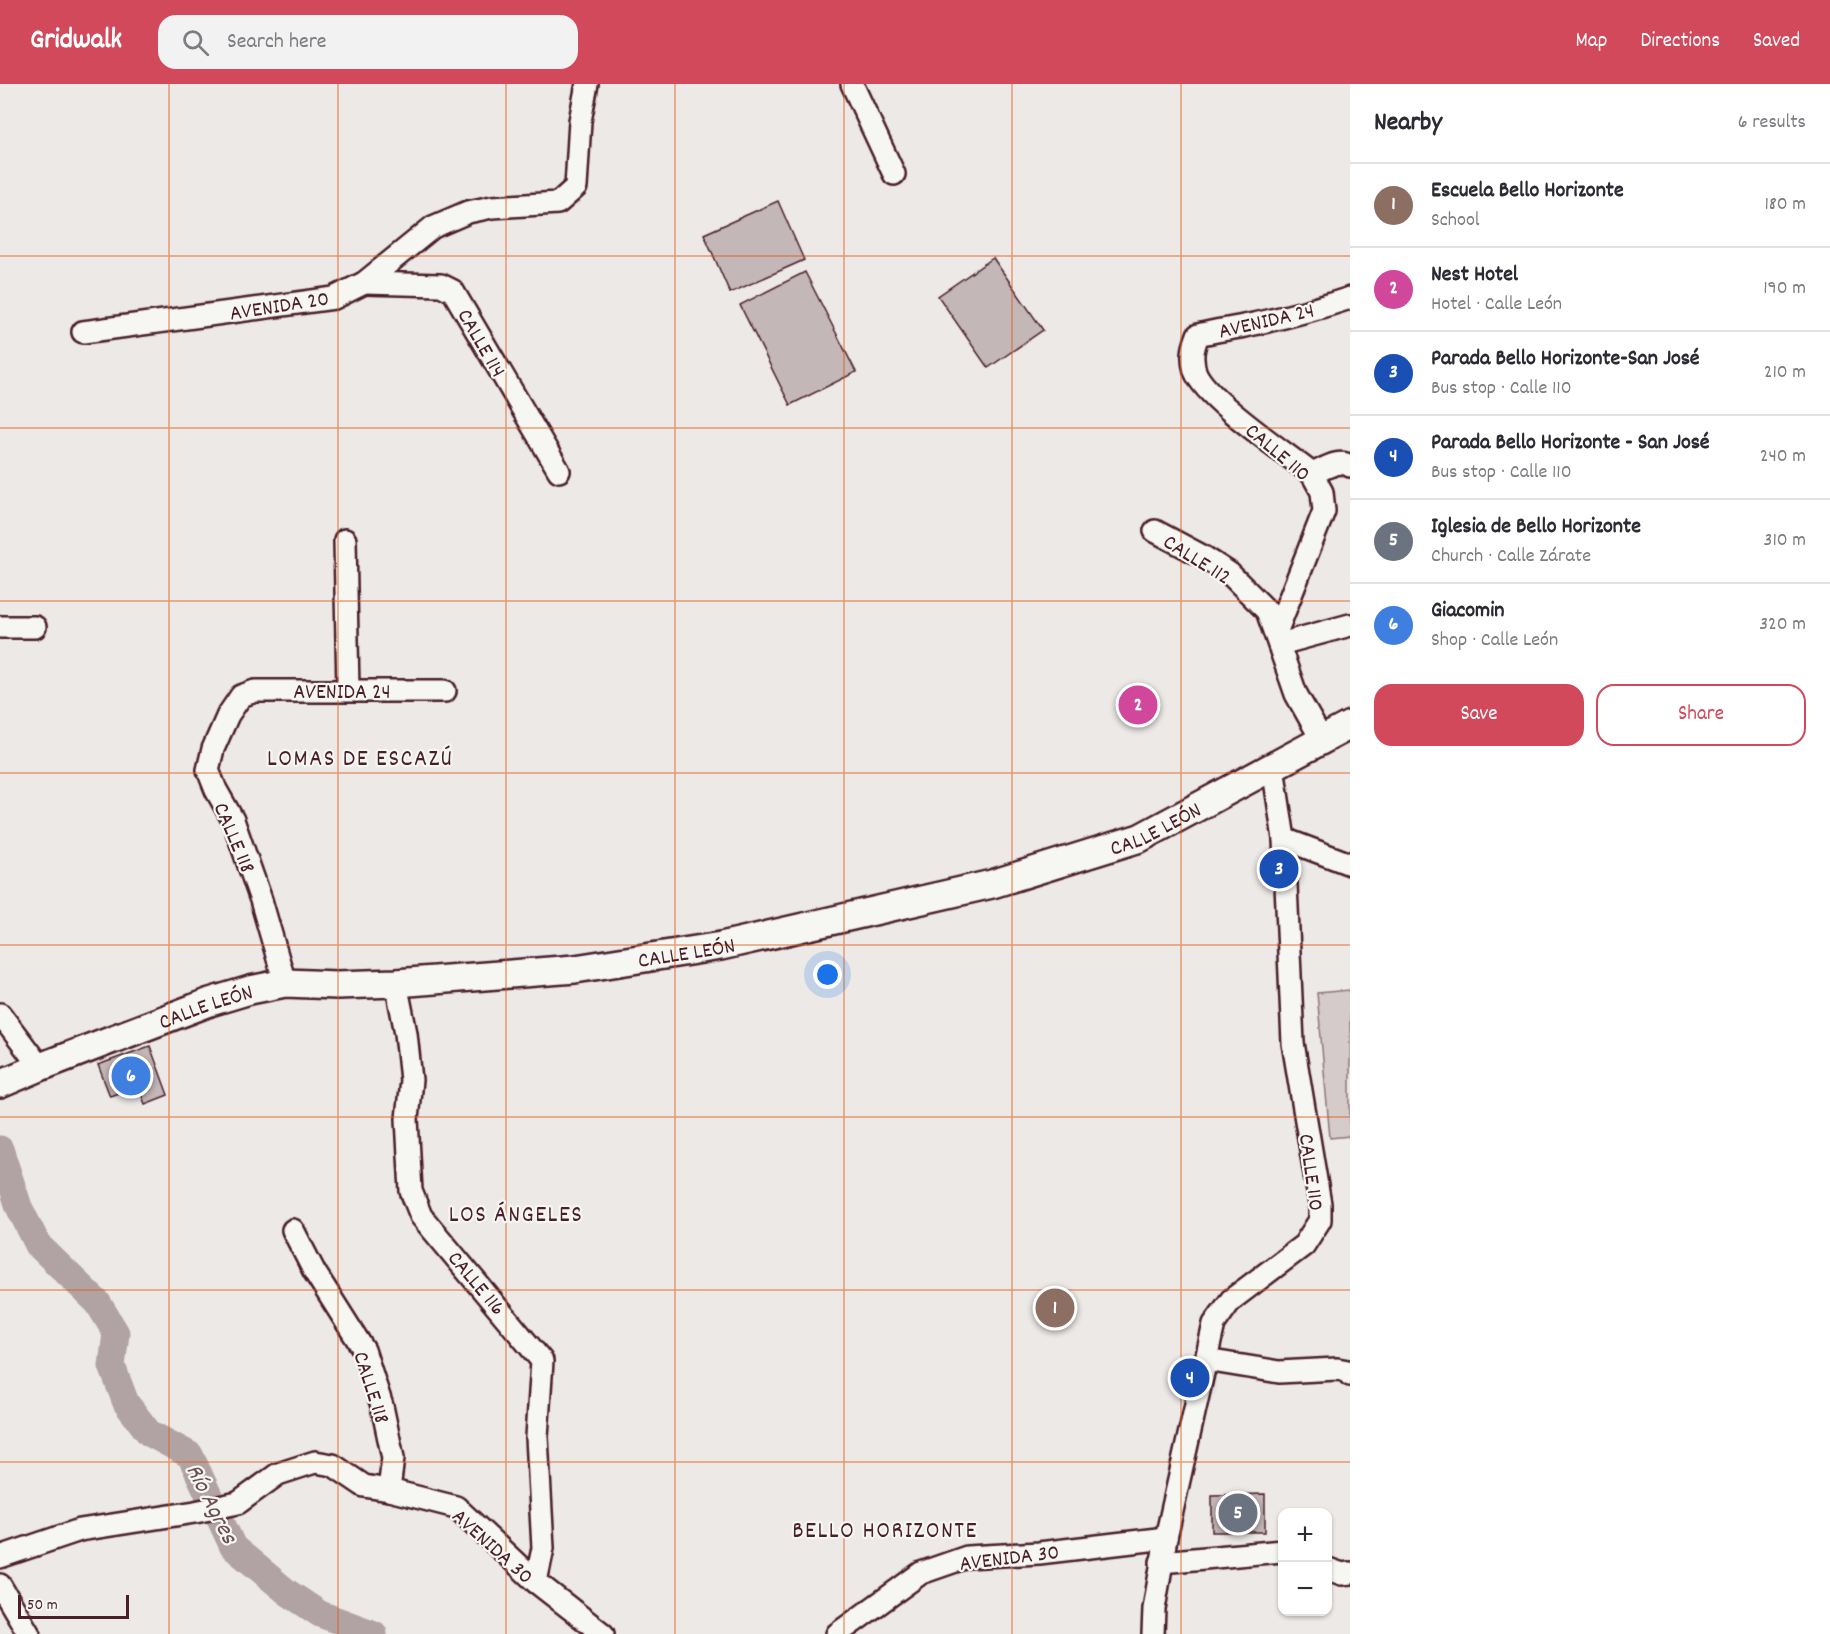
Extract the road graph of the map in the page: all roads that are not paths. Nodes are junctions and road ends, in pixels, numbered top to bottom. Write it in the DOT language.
graph roads {
  1 [pos="587,84"];
  2 [pos="852,84"];
  3 [pos="894,174"];
  4 [pos="364,283"];
  5 [pos="1350,297"];
  6 [pos="83,332"];
  7 [pos="1192,350"];
  8 [pos="1350,466"];
  9 [pos="559,471"];
  10 [pos="1312,474"];
  11 [pos="1155,531"];
  12 [pos="345,540"];
  13 [pos="1350,625"];
  14 [pos="0,627"];
  15 [pos="35,627"];
  16 [pos="1278,638"];
  17 [pos="348,690"];
  18 [pos="445,691"];
  19 [pos="240,696"];
  20 [pos="1350,725"];
  21 [pos="1322,740"];
  22 [pos="1273,767"];
  23 [pos="1284,839"];
  24 [pos="1350,864"];
  25 [pos="285,983"];
  26 [pos="396,983"];
  27 [pos="0,1014"];
  28 [pos="40,1066"];
  29 [pos="3,1083"];
  30 [pos="293,1230"];
  31 [pos="1206,1359"];
  32 [pos="1350,1375"];
  33 [pos="389,1490"];
  34 [pos="1166,1538"];
  35 [pos="1278,1551"];
  36 [pos="0,1557"];
  37 [pos="1161,1562"];
  38 [pos="1332,1570"];
  39 [pos="1350,1573"];
  40 [pos="536,1582"];
  41 [pos="1,1589"];
  42 [pos="29,1634"];
  43 [pos="603,1634"];
  44 [pos="837,1634"];
  45 [pos="1153,1634"];
  1 -- 4 [label="street, AVENIDA 20"];
  2 -- 3 [label="street"];
  4 -- 6 [label="street, AVENIDA 20"];
  4 -- 9 [label="street, CALLE 114"];
  5 -- 7 [label="street, AVENIDA 24"];
  7 -- 10 [label="street, CALLE 110"];
  8 -- 10 [label="street"];
  10 -- 16 [label="street, CALLE 110"];
  11 -- 16 [label="street, CALLE 112"];
  12 -- 17 [label="street"];
  13 -- 16 [label="street"];
  14 -- 15 [label="street"];
  16 -- 21 [label="street"];
  17 -- 18 [label="street, AVENIDA 24"];
  17 -- 19 [label="street, AVENIDA 24"];
  19 -- 25 [label="street, CALLE 118"];
  20 -- 21 [label="main road, CALLE LEÓN"];
  21 -- 22 [label="main road, CALLE LEÓN"];
  22 -- 23 [label="street, CALLE 110"];
  22 -- 26 [label="main road, CALLE LEÓN"];
  23 -- 24 [label="street"];
  23 -- 31 [label="street, CALLE 110"];
  25 -- 26 [label="main road, CALLE LEÓN"];
  25 -- 28 [label="main road, CALLE LEÓN"];
  26 -- 40 [label="street, CALLE 116"];
  27 -- 28 [label="street"];
  28 -- 29 [label="main road, CALLE LEÓN"];
  30 -- 33 [label="street, CALLE 118"];
  31 -- 32 [label="street"];
  31 -- 34 [label="street, CALLE 110"];
  33 -- 36 [label="street, AVENIDA 30"];
  33 -- 40 [label="street, AVENIDA 30"];
  34 -- 37 [label="street, CALLE 110"];
  34 -- 44 [label="street, AVENIDA 30"];
  35 -- 37 [label="street"];
  37 -- 45 [label="street, CALLE 110"];
  38 -- 39 [label="street"];
  40 -- 43 [label="street, AVENIDA 30"];
  41 -- 42 [label="street"];
}
